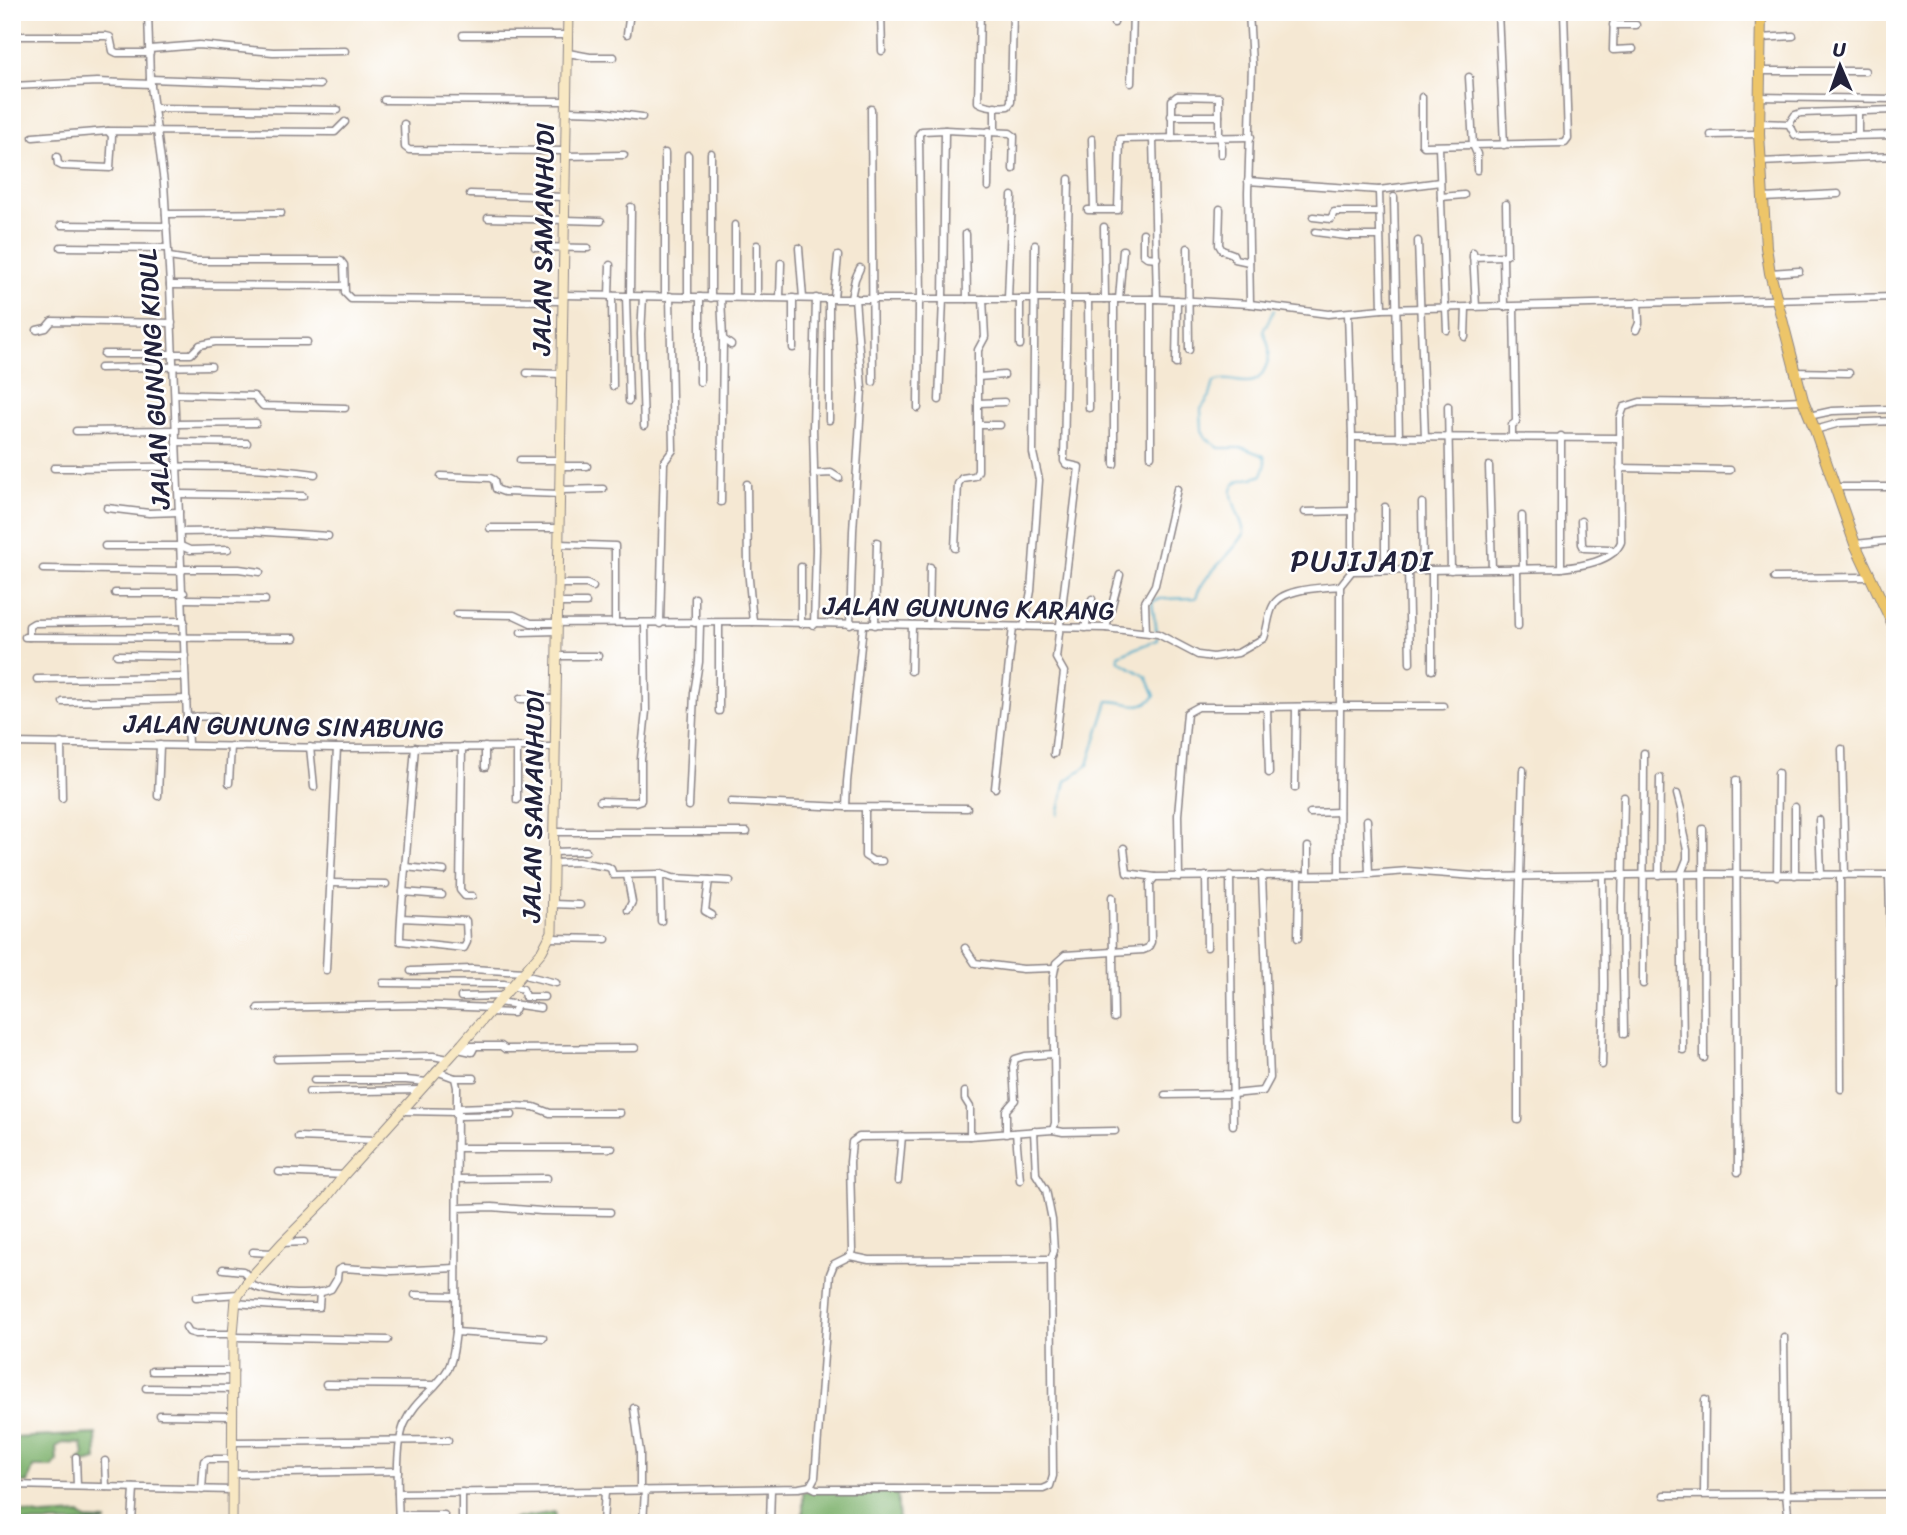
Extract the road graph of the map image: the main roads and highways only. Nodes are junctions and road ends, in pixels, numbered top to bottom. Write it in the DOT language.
graph roads {
  1 [pos="1761,12"];
  2 [pos="1895,629"];
  1 -- 2 [label="main road"];
}
